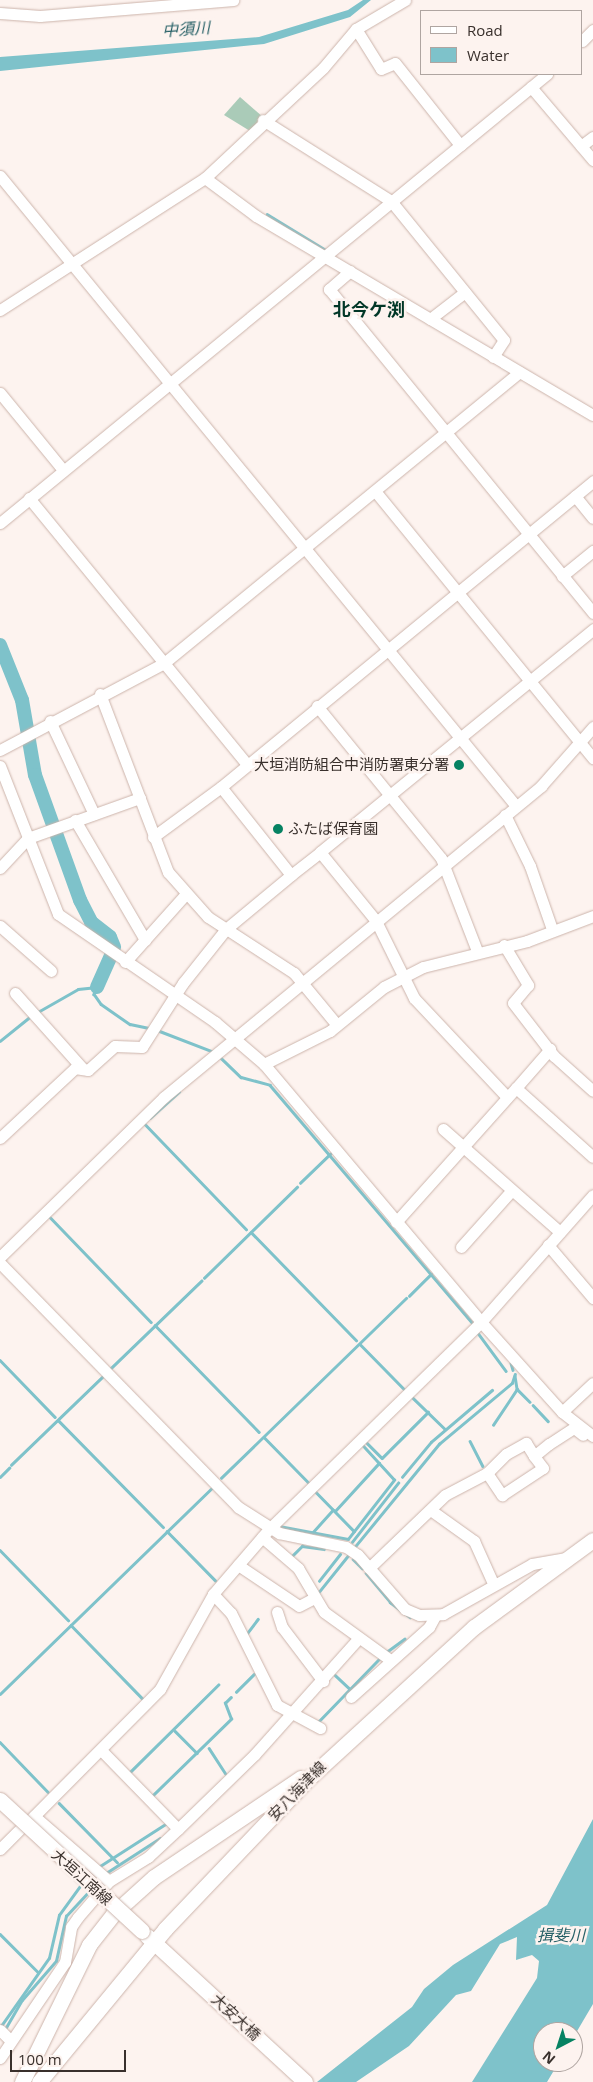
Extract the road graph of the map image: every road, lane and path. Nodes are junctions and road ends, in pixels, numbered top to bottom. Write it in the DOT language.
graph roads {
  1 [pos="405,0"];
  2 [pos="227,1"];
  3 [pos="132,5"];
  4 [pos="0,13"];
  5 [pos="356,29"];
  6 [pos="593,30"];
  7 [pos="583,41"];
  8 [pos="546,75"];
  9 [pos="531,87"];
  10 [pos="263,120"];
  11 [pos="593,137"];
  12 [pos="460,145"];
  13 [pos="581,146"];
  14 [pos="593,160"];
  15 [pos="0,176"];
  16 [pos="205,178"];
  17 [pos="391,201"];
  18 [pos="324,256"];
  19 [pos="72,264"];
  20 [pos="350,271"];
  21 [pos="465,292"];
  22 [pos="0,310"];
  23 [pos="430,319"];
  24 [pos="494,357"];
  25 [pos="519,372"];
  26 [pos="169,383"];
  27 [pos="0,392"];
  28 [pos="593,415"];
  29 [pos="446,433"];
  30 [pos="63,470"];
  31 [pos="593,481"];
  32 [pos="375,491"];
  33 [pos="575,496"];
  34 [pos="29,498"];
  35 [pos="593,518"];
  36 [pos="0,523"];
  37 [pos="527,534"];
  38 [pos="304,548"];
  39 [pos="593,551"];
  40 [pos="562,576"];
  41 [pos="457,590"];
  42 [pos="593,613"];
  43 [pos="593,629"];
  44 [pos="386,649"];
  45 [pos="164,663"];
  46 [pos="530,679"];
  47 [pos="100,694"];
  48 [pos="317,706"];
  49 [pos="50,721"];
  50 [pos="593,729"];
  51 [pos="459,737"];
  52 [pos="582,744"];
  53 [pos="0,750"];
  54 [pos="593,758"];
  55 [pos="247,764"];
  56 [pos="0,766"];
  57 [pos="221,787"];
  58 [pos="389,795"];
  59 [pos="140,798"];
  60 [pos="516,806"];
  61 [pos="94,814"];
  62 [pos="505,815"];
  63 [pos="75,820"];
  64 [pos="154,837"];
  65 [pos="28,838"];
  66 [pos="320,852"];
  67 [pos="444,865"];
  68 [pos="0,868"];
  69 [pos="291,875"];
  70 [pos="184,895"];
  71 [pos="593,916"];
  72 [pos="376,921"];
  73 [pos="0,926"];
  74 [pos="226,929"];
  75 [pos="552,929"];
  76 [pos="145,940"];
  77 [pos="504,946"];
  78 [pos="477,951"];
  79 [pos="125,962"];
  80 [pos="51,971"];
  81 [pos="403,977"];
  82 [pos="303,981"];
  83 [pos="14,993"];
  84 [pos="175,996"];
  85 [pos="337,1025"];
  86 [pos="235,1037"];
  87 [pos="550,1050"];
  88 [pos="264,1064"];
  89 [pos="83,1069"];
  90 [pos="516,1088"];
  91 [pos="593,1091"];
  92 [pos="507,1097"];
  93 [pos="443,1129"];
  94 [pos="0,1138"];
  95 [pos="463,1146"];
  96 [pos="593,1157"];
  97 [pos="512,1190"];
  98 [pos="593,1195"];
  99 [pos="396,1222"];
  100 [pos="560,1232"];
  101 [pos="548,1245"];
  102 [pos="461,1246"];
  103 [pos="0,1257"];
  104 [pos="0,1263"];
  105 [pos="593,1298"];
  106 [pos="482,1322"];
  107 [pos="593,1383"];
  108 [pos="562,1412"];
  109 [pos="593,1438"];
  110 [pos="534,1456"];
  111 [pos="487,1473"];
  112 [pos="432,1511"];
  113 [pos="266,1533"];
  114 [pos="593,1540"];
  115 [pos="568,1558"];
  116 [pos="238,1565"];
  117 [pos="369,1568"];
  118 [pos="493,1584"];
  119 [pos="214,1594"];
  120 [pos="314,1598"];
  121 [pos="277,1612"];
  122 [pos="435,1616"];
  123 [pos="358,1639"];
  124 [pos="389,1659"];
  125 [pos="323,1681"];
  126 [pos="351,1697"];
  127 [pos="291,1716"];
  128 [pos="320,1728"];
  129 [pos="101,1750"];
  130 [pos="308,1779"];
  131 [pos="0,1800"];
  132 [pos="178,1829"];
  133 [pos="19,1830"];
  134 [pos="0,1849"];
  135 [pos="108,1881"];
  136 [pos="154,1942"];
  137 [pos="167,1952"];
  138 [pos="0,2030"];
  139 [pos="10,2040"];
  140 [pos="0,2058"];
  141 [pos="22,2082"];
  142 [pos="38,2082"];
  143 [pos="305,2082"];
  1 -- 5 [label="street"];
  2 -- 3 [label="street"];
  3 -- 4 [label="street"];
  5 -- 10 [label="street"];
  5 -- 12 [label="street"];
  6 -- 7 [label="street"];
  8 -- 9 [label="street"];
  9 -- 12 [label="street"];
  9 -- 13 [label="street"];
  10 -- 16 [label="street"];
  10 -- 17 [label="street"];
  11 -- 13 [label="street"];
  12 -- 17 [label="street"];
  13 -- 14 [label="street"];
  15 -- 19 [label="street"];
  16 -- 18 [label="street"];
  16 -- 19 [label="street"];
  17 -- 18 [label="street"];
  17 -- 21 [label="street"];
  18 -- 20 [label="street"];
  18 -- 26 [label="street"];
  19 -- 22 [label="street"];
  19 -- 26 [label="street"];
  20 -- 23 [label="street"];
  20 -- 29 [label="street"];
  21 -- 23 [label="street"];
  21 -- 24 [label="street"];
  23 -- 24 [label="street"];
  24 -- 25 [label="street"];
  25 -- 28 [label="street"];
  25 -- 29 [label="street"];
  26 -- 30 [label="street"];
  26 -- 38 [label="street"];
  27 -- 30 [label="street"];
  29 -- 32 [label="street"];
  29 -- 37 [label="street"];
  30 -- 34 [label="street"];
  31 -- 33 [label="street"];
  32 -- 38 [label="street"];
  32 -- 41 [label="street"];
  33 -- 35 [label="street"];
  33 -- 37 [label="street"];
  34 -- 36 [label="street"];
  34 -- 45 [label="street"];
  37 -- 40 [label="street"];
  37 -- 41 [label="street"];
  38 -- 44 [label="street"];
  38 -- 45 [label="street"];
  39 -- 40 [label="street"];
  40 -- 42 [label="street"];
  41 -- 44 [label="street"];
  41 -- 46 [label="street"];
  43 -- 46 [label="street"];
  44 -- 48 [label="street"];
  44 -- 51 [label="street"];
  45 -- 47 [label="street"];
  45 -- 55 [label="street"];
  46 -- 51 [label="street"];
  46 -- 52 [label="street"];
  47 -- 49 [label="street"];
  47 -- 59 [label="street"];
  48 -- 55 [label="street"];
  48 -- 58 [label="street"];
  49 -- 53 [label="street"];
  49 -- 61 [label="street"];
  50 -- 52 [label="street"];
  51 -- 58 [label="street"];
  51 -- 60 [label="street"];
  52 -- 54 [label="street"];
  52 -- 60 [label="street"];
  55 -- 57 [label="street"];
  56 -- 65 [label="street"];
  57 -- 64 [label="street"];
  57 -- 69 [label="street"];
  58 -- 66 [label="street"];
  58 -- 67 [label="street"];
  59 -- 61 [label="street"];
  59 -- 64 [label="street"];
  60 -- 62 [label="street"];
  61 -- 63 [label="street"];
  62 -- 67 [label="street"];
  62 -- 75 [label="street"];
  63 -- 65 [label="street"];
  63 -- 76 [label="street"];
  64 -- 70 [label="street"];
  65 -- 68 [label="street"];
  65 -- 79 [label="street"];
  66 -- 69 [label="street"];
  66 -- 72 [label="street"];
  67 -- 72 [label="street"];
  67 -- 78 [label="street"];
  69 -- 74 [label="street"];
  70 -- 74 [label="street"];
  70 -- 76 [label="street"];
  71 -- 75 [label="street"];
  72 -- 81 [label="street"];
  72 -- 82 [label="street"];
  73 -- 80 [label="street"];
  74 -- 82 [label="street"];
  74 -- 84 [label="street"];
  75 -- 77 [label="street"];
  76 -- 79 [label="street"];
  77 -- 78 [label="street"];
  77 -- 87 [label="street"];
  78 -- 81 [label="street"];
  79 -- 84 [label="street"];
  81 -- 85 [label="street"];
  81 -- 92 [label="street"];
  82 -- 85 [label="street"];
  82 -- 86 [label="street"];
  83 -- 89 [label="street"];
  84 -- 86 [label="street"];
  84 -- 89 [label="street"];
  85 -- 88 [label="street"];
  86 -- 88 [label="street"];
  86 -- 103 [label="street"];
  87 -- 90 [label="street"];
  87 -- 91 [label="street"];
  88 -- 99 [label="street"];
  89 -- 94 [label="street"];
  90 -- 92 [label="street"];
  90 -- 96 [label="street"];
  92 -- 95 [label="street"];
  93 -- 95 [label="street"];
  95 -- 97 [label="street"];
  95 -- 99 [label="street"];
  97 -- 100 [label="street"];
  97 -- 102 [label="street"];
  98 -- 100 [label="street"];
  99 -- 106 [label="street"];
  100 -- 101 [label="street"];
  101 -- 105 [label="street"];
  101 -- 106 [label="street"];
  104 -- 113 [label="street"];
  106 -- 108 [label="street"];
  106 -- 113 [label="street"];
  107 -- 108 [label="street"];
  108 -- 109 [label="street"];
  109 -- 110 [label="street"];
  110 -- 111 [label="street"];
  110 -- 111 [label="street"];
  111 -- 112 [label="street"];
  112 -- 117 [label="street"];
  112 -- 118 [label="street"];
  113 -- 116 [label="street"];
  113 -- 117 [label="street"];
  113 -- 120 [label="street"];
  114 -- 115 [label="main road, 安八海津線"];
  115 -- 118 [label="street"];
  115 -- 130 [label="main road, 安八海津線"];
  116 -- 119 [label="street"];
  116 -- 120 [label="street"];
  117 -- 122 [label="street"];
  118 -- 122 [label="street"];
  119 -- 127 [label="street"];
  119 -- 129 [label="street"];
  120 -- 123 [label="street"];
  121 -- 125 [label="street"];
  122 -- 124 [label="street"];
  123 -- 124 [label="street"];
  123 -- 125 [label="street"];
  124 -- 126 [label="street"];
  125 -- 127 [label="street"];
  127 -- 128 [label="street"];
  127 -- 132 [label="street"];
  129 -- 132 [label="street"];
  129 -- 135 [label="street"];
  130 -- 136 [label="main road, 安八海津線"];
  130 -- 141 [label="main road"];
  131 -- 136 [label="main road, 大垣江南線, bridge"];
  132 -- 135 [label="street"];
  133 -- 134 [label="street"];
  135 -- 139 [label="street"];
  136 -- 137 [label="main road, 大垣江南線"];
  136 -- 142 [label="main road, 安八海津線"];
  137 -- 143 [label="main road, 大安大橋"];
  138 -- 139 [label="street"];
  139 -- 140 [label="street"];
}
